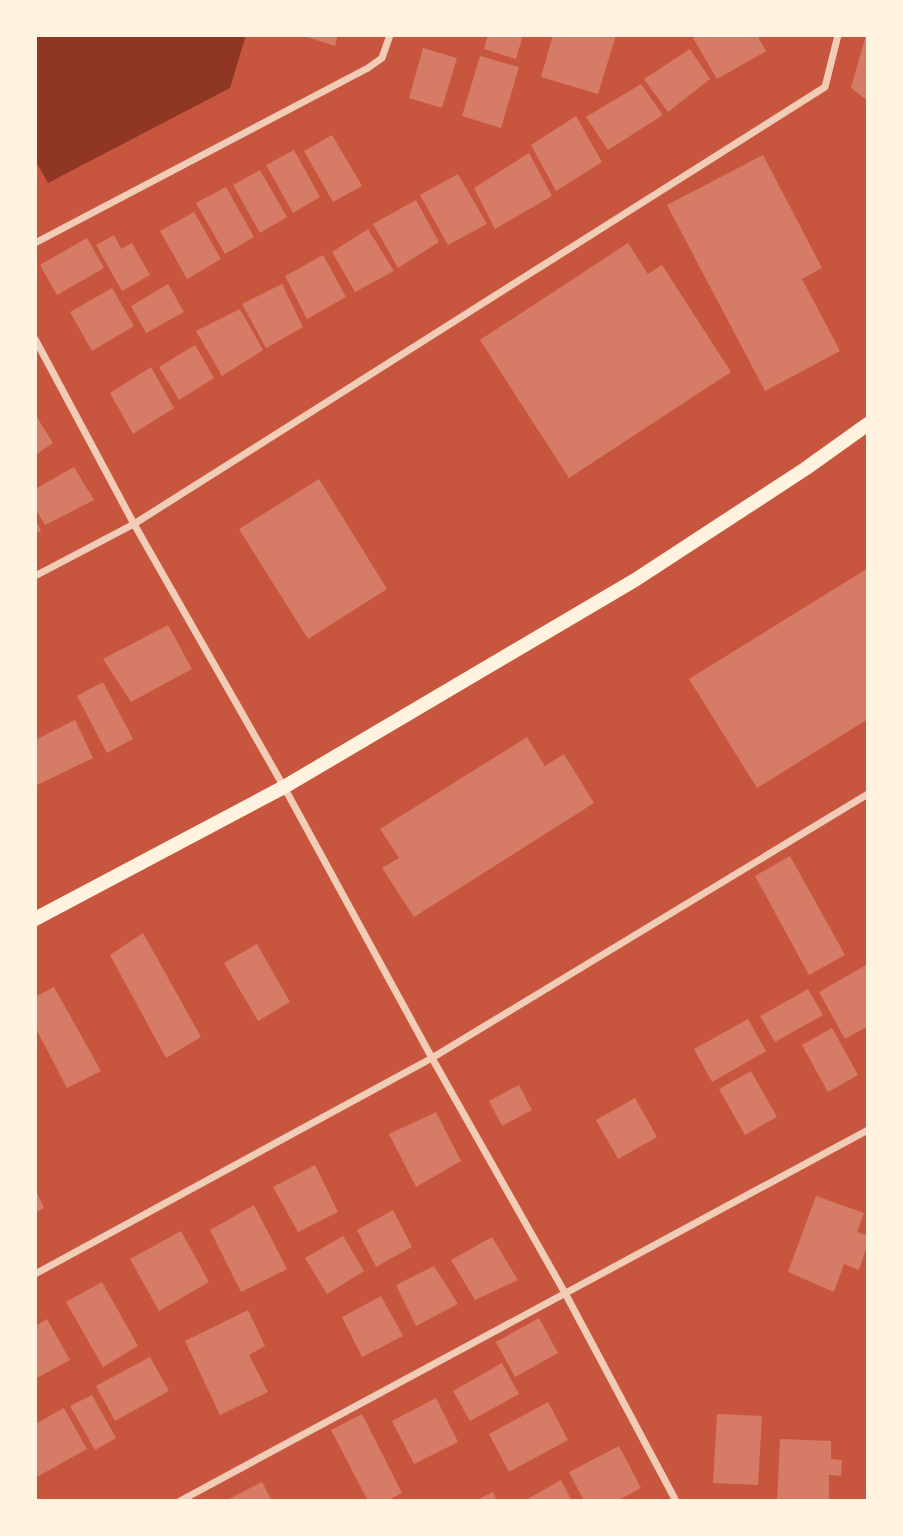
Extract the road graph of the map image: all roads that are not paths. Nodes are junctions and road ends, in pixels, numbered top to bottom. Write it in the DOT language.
graph roads {
  1 [pos="390,35"];
  2 [pos="838,35"];
  3 [pos="35,243"];
  4 [pos="35,339"];
  5 [pos="868,424"];
  6 [pos="134,524"];
  7 [pos="35,576"];
  8 [pos="284,787"];
  9 [pos="868,794"];
  10 [pos="35,919"];
  11 [pos="432,1058"];
  12 [pos="868,1130"];
  13 [pos="35,1274"];
  14 [pos="565,1293"];
  15 [pos="180,1501"];
  16 [pos="676,1501"];
  1 -- 3 [label="street"];
  2 -- 6 [label="street"];
  4 -- 6 [label="street"];
  5 -- 8 [label="main road"];
  6 -- 7 [label="street"];
  6 -- 8 [label="street"];
  8 -- 10 [label="main road"];
  8 -- 11 [label="street"];
  9 -- 11 [label="street"];
  11 -- 13 [label="street"];
  11 -- 14 [label="street"];
  12 -- 14 [label="street"];
  14 -- 15 [label="street"];
  14 -- 16 [label="street"];
}
